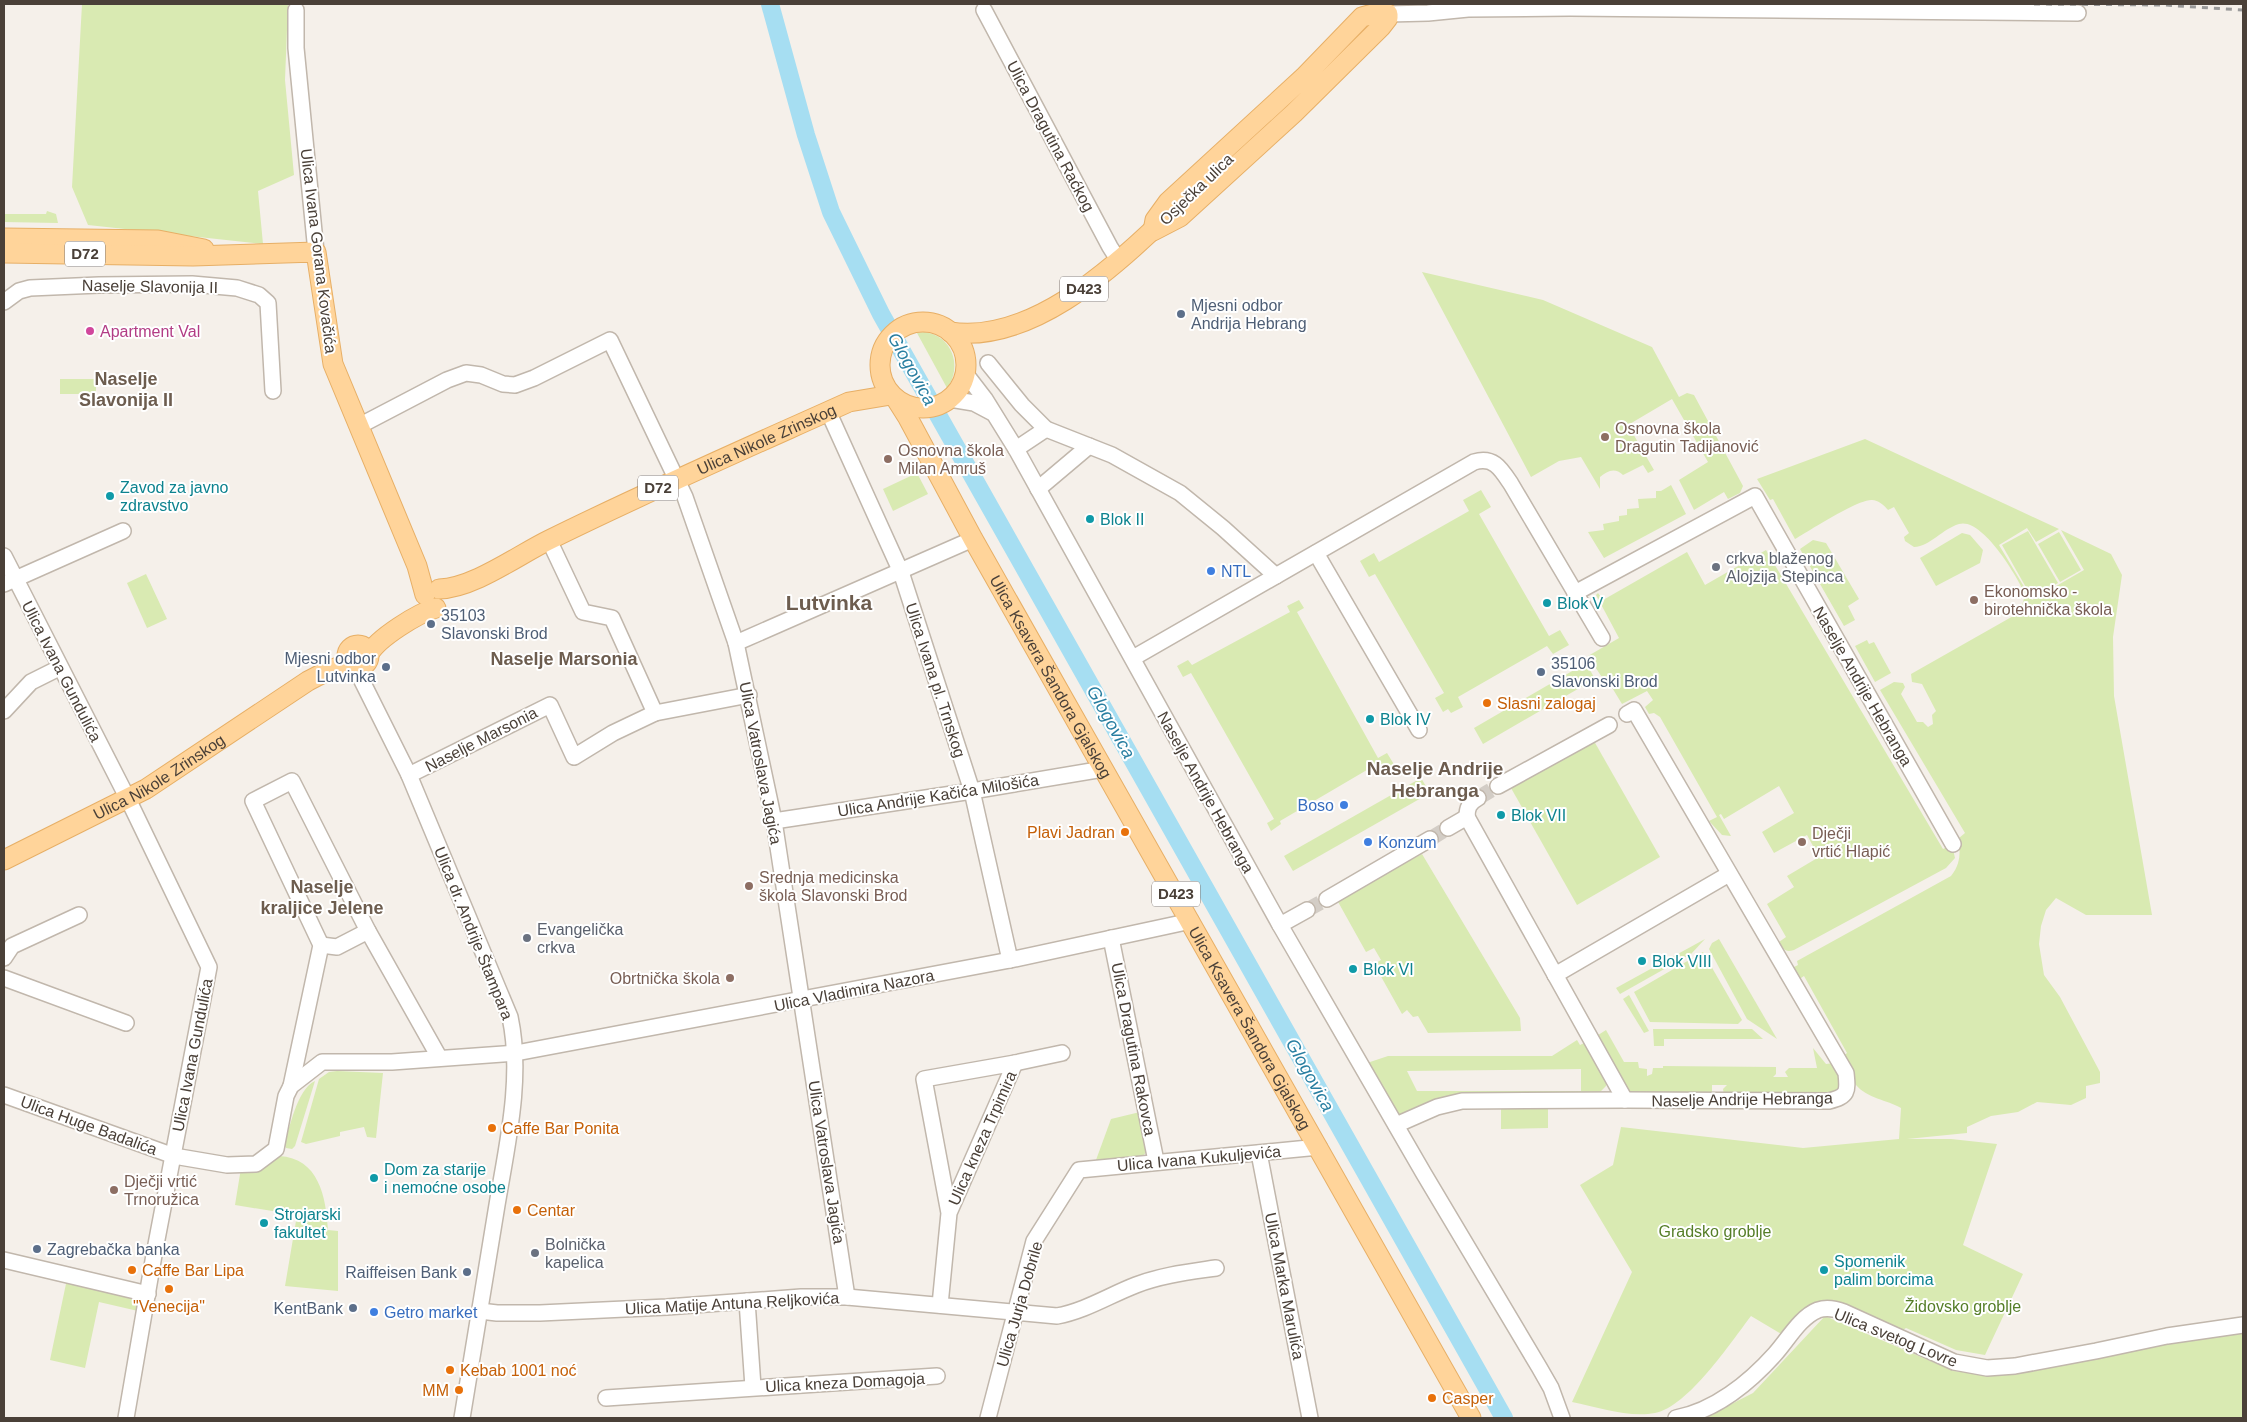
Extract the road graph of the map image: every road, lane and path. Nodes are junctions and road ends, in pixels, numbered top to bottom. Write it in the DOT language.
graph roads {
  1 [pos="296,10"];
  2 [pos="984,10"];
  3 [pos="2078,13"];
  4 [pos="1388,14"];
  5 [pos="1369,22"];
  6 [pos="1153,230"];
  7 [pos="4,238"];
  8 [pos="316,252"];
  9 [pos="4,253"];
  10 [pos="226,254"];
  11 [pos="1120,260"];
  12 [pos="4,302"];
  13 [pos="1003,328"];
  14 [pos="950,332"];
  15 [pos="988,362"];
  16 [pos="966,369"];
  17 [pos="880,370"];
  18 [pos="273,391"];
  19 [pos="894,397"];
  20 [pos="849,402"];
  21 [pos="935,408"];
  22 [pos="828,411"];
  23 [pos="992,413"];
  24 [pos="359,426"];
  25 [pos="1046,429"];
  26 [pos="1089,446"];
  27 [pos="1016,448"];
  28 [pos="927,456"];
  29 [pos="677,479"];
  30 [pos="1038,490"];
  31 [pos="123,531"];
  32 [pos="974,539"];
  33 [pos="549,540"];
  34 [pos="1316,553"];
  35 [pos="4,556"];
  36 [pos="901,572"];
  37 [pos="1276,576"];
  38 [pos="9,581"];
  39 [pos="1575,593"];
  40 [pos="434,597"];
  41 [pos="1602,638"];
  42 [pos="736,643"];
  43 [pos="358,657"];
  44 [pos="1133,658"];
  45 [pos="59,668"];
  46 [pos="749,695"];
  47 [pos="4,711"];
  48 [pos="655,712"];
  49 [pos="1628,714"];
  50 [pos="1609,725"];
  51 [pos="1419,730"];
  52 [pos="1103,768"];
  53 [pos="409,775"];
  54 [pos="1498,786"];
  55 [pos="972,791"];
  56 [pos="1478,798"];
  57 [pos="128,799"];
  58 [pos="1467,818"];
  59 [pos="774,821"];
  60 [pos="1448,828"];
  61 [pos="1430,839"];
  62 [pos="1953,844"];
  63 [pos="4,860"];
  64 [pos="1729,874"];
  65 [pos="1327,899"];
  66 [pos="1307,910"];
  67 [pos="78,915"];
  68 [pos="1191,921"];
  69 [pos="1280,926"];
  70 [pos="368,931"];
  71 [pos="1111,938"];
  72 [pos="321,945"];
  73 [pos="4,958"];
  74 [pos="1010,960"];
  75 [pos="1555,975"];
  76 [pos="4,978"];
  77 [pos="802,1000"];
  78 [pos="126,1023"];
  79 [pos="298,1047"];
  80 [pos="516,1053"];
  81 [pos="1062,1053"];
  82 [pos="439,1057"];
  83 [pos="322,1062"];
  84 [pos="1015,1063"];
  85 [pos="291,1086"];
  86 [pos="4,1095"];
  87 [pos="1625,1100"];
  88 [pos="1396,1125"];
  89 [pos="1319,1147"];
  90 [pos="1259,1154"];
  91 [pos="174,1156"];
  92 [pos="1156,1161"];
  93 [pos="1079,1170"];
  94 [pos="949,1212"];
  95 [pos="4,1260"];
  96 [pos="1216,1268"];
  97 [pos="148,1294"];
  98 [pos="847,1297"];
  99 [pos="747,1301"];
  100 [pos="940,1305"];
  101 [pos="480,1311"];
  102 [pos="1014,1313"];
  103 [pos="2243,1325"];
  104 [pos="937,1376"];
  105 [pos="753,1387"];
  106 [pos="606,1398"];
  107 [pos="126,1418"];
  108 [pos="462,1418"];
  109 [pos="988,1418"];
  110 [pos="1310,1418"];
  111 [pos="1471,1418"];
  112 [pos="1562,1418"];
  113 [pos="1676,1418"];
  1 -- 8 [label="street, Ulica Ivana Gorana Kovačića"];
  2 -- 11 [label="street, Ulica Dragutina Raćkog"];
  3 -- 4 [label="street"];
  4 -- 6 [label="main road"];
  5 -- 6 [label="main road, Osječka ulica / D423"];
  6 -- 11 [label="main road, Osječka ulica / D423"];
  7 -- 10 [label="main road, D72"];
  8 -- 10 [label="main road, D72"];
  8 -- 24 [label="main road, Ulica Ivana Gorana Kovačića"];
  9 -- 10 [label="main road, D72"];
  11 -- 13 [label="main road, Osječka ulica / D423"];
  12 -- 18 [label="street, Naselje Slavonija II"];
  13 -- 14 [label="main road, Osječka ulica / D423"];
  13 -- 16 [label="main road, Osječka ulica / D423"];
  14 -- 16 [label="main road"];
  14 -- 17 [label="main road, D423"];
  15 -- 25 [label="street"];
  16 -- 21 [label="main road, D423"];
  16 -- 23 [label="street, Naselje Andrije Hebranga"];
  17 -- 19 [label="main road, D423"];
  17 -- 20 [label="main road, Ulica Nikole Zrinskog / D72"];
  19 -- 20 [label="main road, Ulica Nikole Zrinskog / D72"];
  19 -- 21 [label="main road"];
  19 -- 28 [label="main road, D423"];
  20 -- 22 [label="main road, Ulica Nikole Zrinskog / D72"];
  21 -- 23 [label="street"];
  21 -- 28 [label="main road, D423"];
  22 -- 29 [label="main road, Ulica Nikole Zrinskog / D72"];
  22 -- 36 [label="street, Ulica Ivana pl. Trnskog"];
  23 -- 27 [label="street, Naselje Andrije Hebranga"];
  24 -- 29 [label="street, Ulica Vatroslava Jagića"];
  24 -- 40 [label="main road, Ulica Ivana Gorana Kovačića"];
  25 -- 26 [label="street"];
  25 -- 27 [label="street"];
  26 -- 30 [label="street"];
  26 -- 37 [label="street"];
  27 -- 30 [label="street, Naselje Andrije Hebranga"];
  28 -- 32 [label="main road, Ulica Ksavera Šandora Gjalskog / D423"];
  29 -- 33 [label="main road, Ulica Nikole Zrinskog / D72"];
  29 -- 42 [label="street, Ulica Vatroslava Jagića"];
  30 -- 44 [label="street, Naselje Andrije Hebranga"];
  31 -- 38 [label="street"];
  32 -- 36 [label="street"];
  32 -- 52 [label="main road, Ulica Ksavera Šandora Gjalskog / D423"];
  33 -- 40 [label="main road, Ulica Nikole Zrinskog / D72"];
  33 -- 48 [label="street"];
  34 -- 37 [label="street"];
  34 -- 39 [label="street"];
  34 -- 51 [label="street"];
  35 -- 38 [label="street, Ulica Ivana Gundulića"];
  36 -- 42 [label="street"];
  36 -- 55 [label="street, Ulica Ivana pl. Trnskog"];
  37 -- 44 [label="street"];
  38 -- 45 [label="street, Ulica Ivana Gundulića"];
  39 -- 41 [label="street"];
  39 -- 62 [label="street, Naselje Andrije Hebranga"];
  40 -- 43 [label="main road, Ulica Nikole Zrinskog"];
  42 -- 46 [label="street, Ulica Vatroslava Jagića"];
  43 -- 53 [label="street, Ulica dr. Andrije Štampara"];
  43 -- 57 [label="main road, Ulica Nikole Zrinskog"];
  44 -- 69 [label="street, Naselje Andrije Hebranga"];
  45 -- 47 [label="street"];
  45 -- 57 [label="street, Ulica Ivana Gundulića"];
  46 -- 48 [label="street"];
  46 -- 59 [label="street, Ulica Vatroslava Jagića"];
  48 -- 53 [label="street, Naselje Marsonia"];
  49 -- 64 [label="street, Naselje Andrije Hebranga"];
  50 -- 54 [label="street"];
  52 -- 55 [label="street, Ulica Andrije Kačića Milošića"];
  52 -- 68 [label="main road, Ulica Ksavera Šandora Gjalskog / D423"];
  53 -- 80 [label="street, Ulica dr. Andrije Štampara"];
  55 -- 59 [label="street, Ulica Andrije Kačića Milošića"];
  55 -- 74 [label="street, Ulica Ivana pl. Trnskog"];
  56 -- 58 [label="street"];
  57 -- 63 [label="main road, Ulica Nikole Zrinskog"];
  57 -- 91 [label="street, Ulica Ivana Gundulića"];
  58 -- 60 [label="street"];
  58 -- 75 [label="street"];
  59 -- 77 [label="street, Ulica Vatroslava Jagića"];
  61 -- 65 [label="street"];
  64 -- 75 [label="street"];
  64 -- 87 [label="street, Naselje Andrije Hebranga"];
  66 -- 69 [label="street"];
  67 -- 73 [label="street"];
  68 -- 71 [label="street, Ulica Vladimira Nazora"];
  68 -- 89 [label="main road, Ulica Ksavera Šandora Gjalskog / D423"];
  69 -- 88 [label="street, Naselje Andrije Hebranga"];
  70 -- 72 [label="street"];
  70 -- 72 [label="street"];
  70 -- 82 [label="street"];
  71 -- 74 [label="street, Ulica Vladimira Nazora"];
  71 -- 92 [label="street, Ulica Dragutina Rakovca"];
  72 -- 79 [label="street, Ulica Huge Badalića"];
  74 -- 77 [label="street, Ulica Vladimira Nazora"];
  75 -- 87 [label="street"];
  76 -- 78 [label="street"];
  77 -- 80 [label="street, Ulica Vladimira Nazora"];
  77 -- 98 [label="street, Ulica Vatroslava Jagića"];
  79 -- 83 [label="street"];
  79 -- 85 [label="street, Ulica Huge Badalića"];
  80 -- 82 [label="street, Ulica Vladimira Nazora"];
  80 -- 101 [label="street, Ulica dr. Andrije Štampara"];
  81 -- 84 [label="street, Ulica kneza Trpimira"];
  82 -- 83 [label="street, Ulica Vladimira Nazora"];
  83 -- 85 [label="street"];
  84 -- 94 [label="street, Ulica kneza Trpimira"];
  84 -- 94 [label="street, Ulica kneza Trpimira"];
  85 -- 91 [label="street, Ulica Huge Badalića"];
  86 -- 91 [label="street, Ulica Huge Badalića"];
  87 -- 88 [label="street, Naselje Andrije Hebranga"];
  88 -- 112 [label="street, Naselje Andrije Hebranga"];
  89 -- 90 [label="street, Ulica Ivana Kukuljevića"];
  89 -- 111 [label="main road, Ulica Ksavera Šandora Gjalskog / D423"];
  90 -- 92 [label="street, Ulica Ivana Kukuljevića"];
  90 -- 110 [label="street, Ulica Marka Marulića"];
  91 -- 97 [label="street, Ulica Ivana Gundulića"];
  92 -- 93 [label="street, Ulica Ivana Kukuljevića"];
  93 -- 102 [label="street, Ulica Jurja Dobrile"];
  94 -- 100 [label="street, Ulica kneza Trpimira"];
  95 -- 97 [label="street"];
  96 -- 102 [label="street, Ulica Matije Antuna Reljkovića"];
  97 -- 107 [label="street, Ulica Ivana Gundulića"];
  98 -- 99 [label="street, Ulica Matije Antuna Reljkovića"];
  98 -- 100 [label="street, Ulica Matije Antuna Reljkovića"];
  99 -- 101 [label="street, Ulica Matije Antuna Reljkovića"];
  99 -- 105 [label="street, Ulica kneza Domagoja"];
  100 -- 102 [label="street, Ulica Matije Antuna Reljkovića"];
  101 -- 108 [label="street, Ulica dr. Andrije Štampara"];
  102 -- 109 [label="street, Ulica Jurja Dobrile"];
  103 -- 113 [label="street, Ulica svetog Lovre"];
  104 -- 105 [label="street, Ulica kneza Domagoja"];
  105 -- 106 [label="street, Ulica kneza Domagoja"];
}
